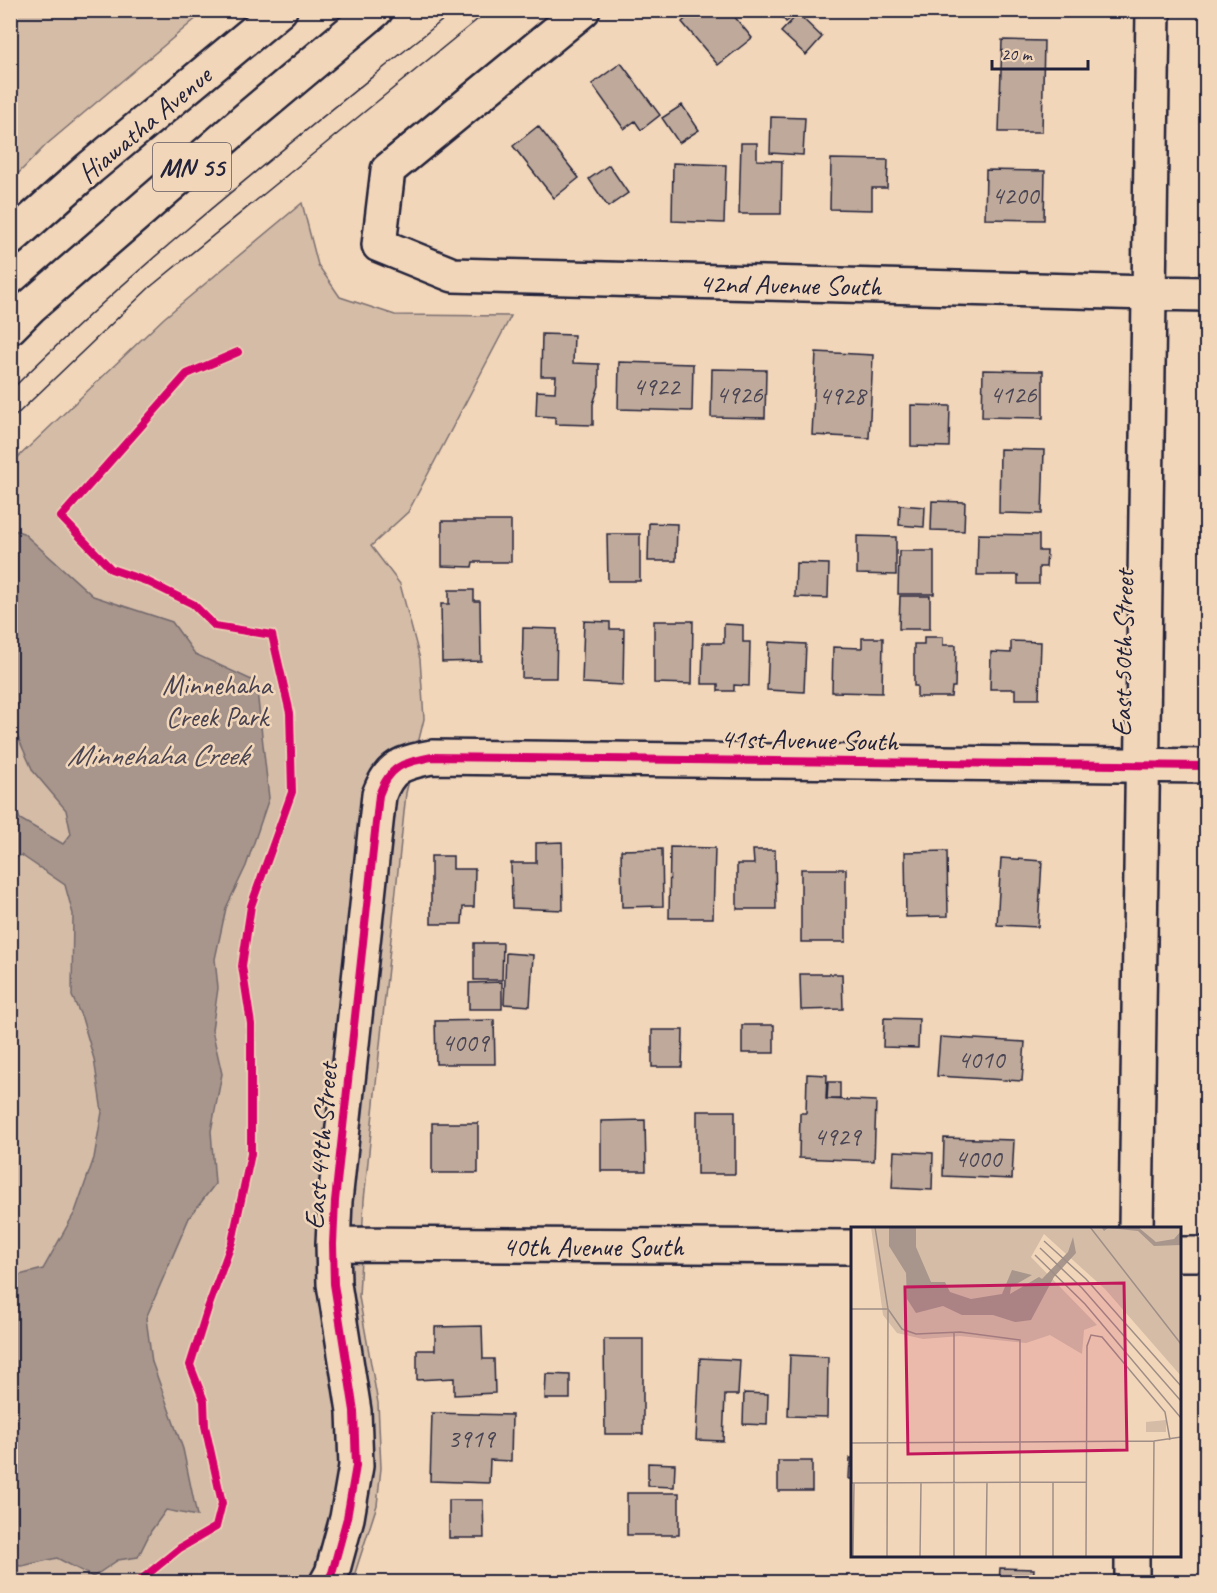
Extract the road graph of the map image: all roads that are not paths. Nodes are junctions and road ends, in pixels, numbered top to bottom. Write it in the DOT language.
graph roads {
  1 [pos="280,10"];
  2 [pos="376,10"];
  3 [pos="583,10"];
  4 [pos="1153,10"];
  5 [pos="10,239"];
  6 [pos="1150,293"];
  7 [pos="1206,294"];
  8 [pos="10,327"];
  9 [pos="411,761"];
  10 [pos="1143,765"];
  11 [pos="1206,766"];
  12 [pos="1136,1227"];
  13 [pos="333,1244"];
  14 [pos="851,1247"];
  15 [pos="1181,1254"];
  16 [pos="1206,1254"];
  17 [pos="1132,1557"];
  18 [pos="327,1582"];
  19 [pos="1132,1582"];
  1 -- 5 [label="main road, Hiawatha Avenue / MN 55"];
  2 -- 8 [label="main road, MN 55"];
  3 -- 6 [label="main road, 42nd Avenue South"];
  4 -- 6 [label="main road, East 50th Street"];
  6 -- 7 [label="main road, 42nd Avenue South"];
  6 -- 10 [label="main road, East 50th Street"];
  9 -- 10 [label="main road, 41st Avenue South"];
  9 -- 13 [label="main road, East 49th Street"];
  10 -- 11 [label="main road, 41st Avenue South"];
  10 -- 12 [label="main road, East 50th Street"];
  13 -- 14 [label="main road, 40th Avenue South"];
  13 -- 18 [label="main road, East 49th Street"];
  15 -- 16 [label="main road"];
  17 -- 19 [label="main road"];
}
